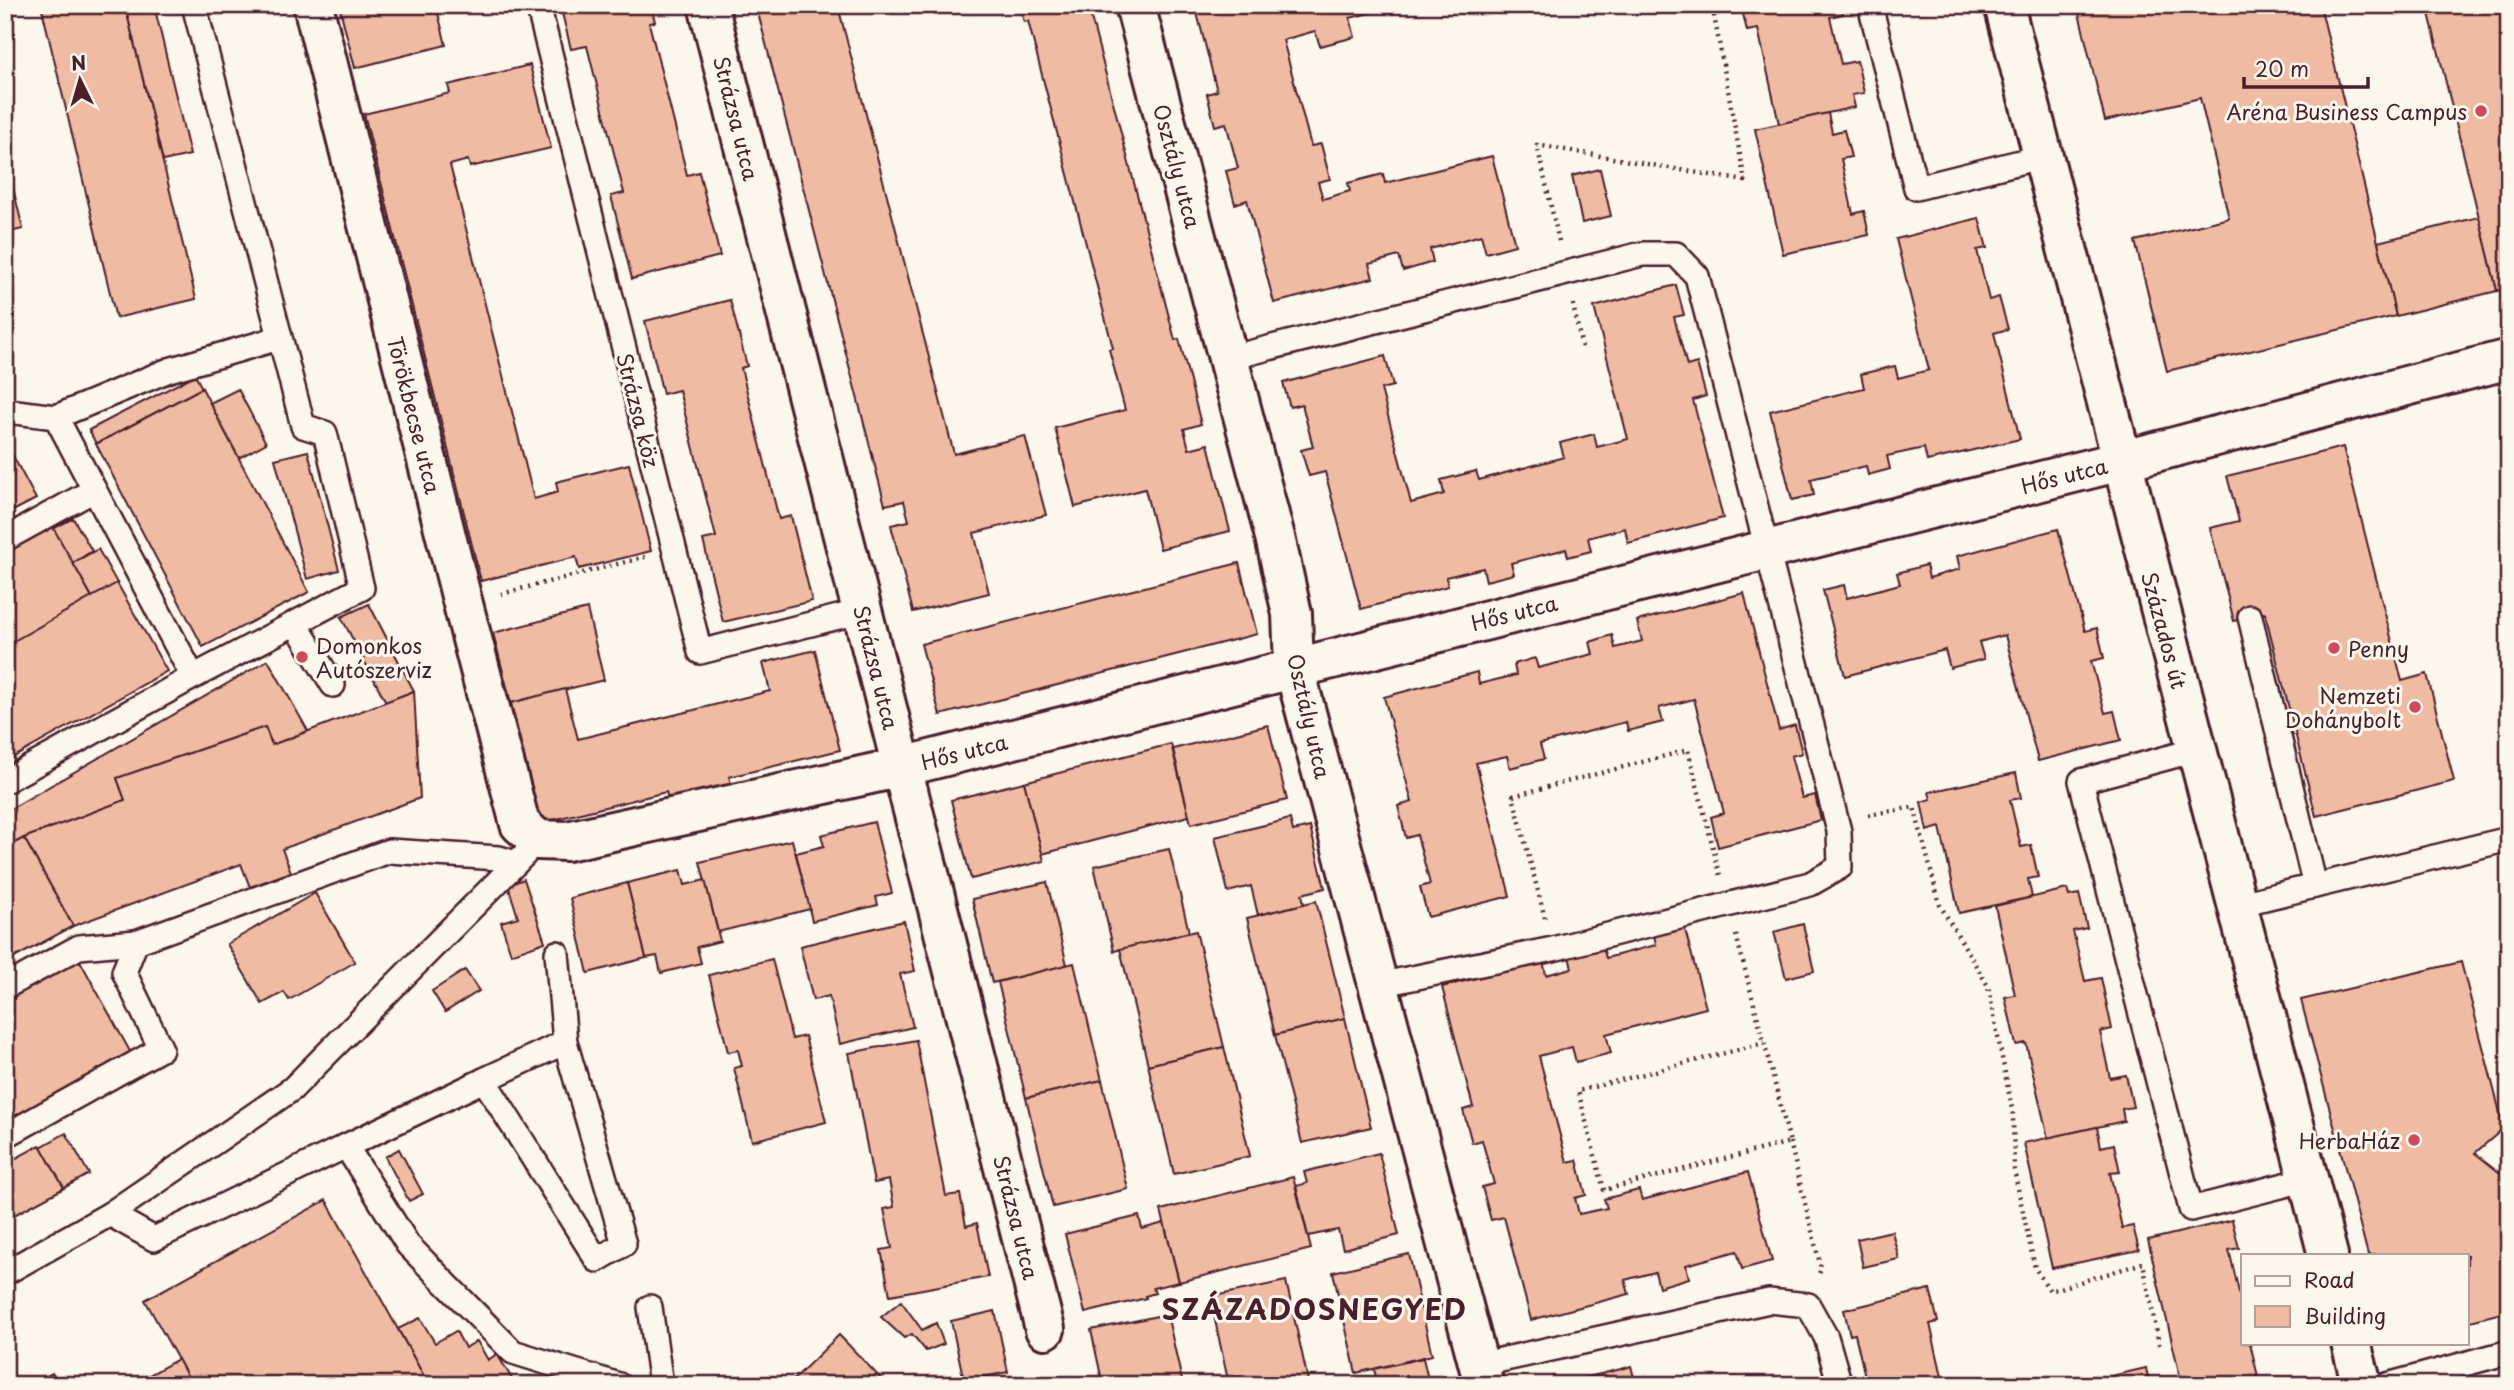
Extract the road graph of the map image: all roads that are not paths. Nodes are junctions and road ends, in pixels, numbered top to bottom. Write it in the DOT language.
graph roads {
  1 [pos="194,5"];
  2 [pos="313,5"];
  3 [pos="538,5"];
  4 [pos="708,5"];
  5 [pos="1135,5"];
  6 [pos="1870,5"];
  7 [pos="2004,5"];
  8 [pos="2044,156"];
  9 [pos="279,338"];
  10 [pos="1229,358"];
  11 [pos="2509,359"];
  12 [pos="5,413"];
  13 [pos="55,417"];
  14 [pos="2121,461"];
  15 [pos="94,490"];
  16 [pos="5,538"];
  17 [pos="1766,549"];
  18 [pos="862,611"];
  19 [pos="2250,617"];
  20 [pos="295,623"];
  21 [pos="1294,667"];
  22 [pos="193,677"];
  23 [pos="333,685"];
  24 [pos="2196,750"];
  25 [pos="902,767"];
  26 [pos="5,781"];
  27 [pos="2509,839"];
  28 [pos="525,842"];
  29 [pos="2315,886"];
  30 [pos="2236,905"];
  31 [pos="136,942"];
  32 [pos="556,953"];
  33 [pos="1378,985"];
  34 [pos="5,987"];
  35 [pos="565,1042"];
  36 [pos="484,1080"];
  37 [pos="5,1136"];
  38 [pos="346,1146"];
  39 [pos="2308,1179"];
  40 [pos="110,1214"];
  41 [pos="2328,1254"];
  42 [pos="5,1273"];
  43 [pos="650,1307"];
  44 [pos="1045,1329"];
  45 [pos="2351,1344"];
  46 [pos="2509,1352"];
  47 [pos="1481,1375"];
  48 [pos="619,1385"];
  49 [pos="661,1385"];
  50 [pos="1840,1385"];
  51 [pos="2362,1385"];
  52 [pos="2388,1385"];
  1 -- 9 [label="lane"];
  2 -- 28 [label="street, Törökbecse utca"];
  3 -- 18 [label="lane, Strázsa köz"];
  4 -- 18 [label="street, Strázsa utca"];
  5 -- 10 [label="street, Osztály utca"];
  6 -- 8 [label="lane"];
  7 -- 8 [label="street, Százados út"];
  8 -- 14 [label="street, Százados út"];
  9 -- 13 [label="lane"];
  9 -- 20 [label="lane"];
  10 -- 17 [label="lane"];
  10 -- 21 [label="street, Osztály utca"];
  11 -- 14 [label="street, Hős utca"];
  12 -- 13 [label="lane"];
  13 -- 15 [label="lane"];
  14 -- 17 [label="street, Hős utca"];
  14 -- 24 [label="street, Százados út"];
  15 -- 16 [label="lane"];
  15 -- 22 [label="lane"];
  17 -- 21 [label="street, Hős utca"];
  17 -- 33 [label="lane"];
  18 -- 25 [label="street, Strázsa utca"];
  19 -- 29 [label="lane"];
  20 -- 22 [label="lane"];
  20 -- 23 [label="lane"];
  21 -- 25 [label="street, Hős utca"];
  21 -- 33 [label="street, Osztály utca"];
  22 -- 26 [label="lane"];
  24 -- 30 [label="street, Százados út"];
  24 -- 39 [label="lane"];
  25 -- 28 [label="street, Hős utca"];
  25 -- 44 [label="street, Strázsa utca"];
  27 -- 29 [label="lane"];
  28 -- 31 [label="lane"];
  28 -- 40 [label="lane"];
  29 -- 30 [label="lane"];
  30 -- 39 [label="street, Százados út"];
  31 -- 34 [label="lane"];
  31 -- 37 [label="lane"];
  32 -- 35 [label="lane"];
  33 -- 47 [label="street, Osztály utca"];
  35 -- 36 [label="lane"];
  35 -- 36 [label="lane"];
  36 -- 38 [label="lane"];
  38 -- 40 [label="lane"];
  38 -- 48 [label="lane"];
  39 -- 41 [label="street, Százados út"];
  40 -- 42 [label="lane"];
  43 -- 49 [label="lane"];
  45 -- 51 [label="street"];
  46 -- 52 [label="lane"];
  47 -- 50 [label="lane"];
}
